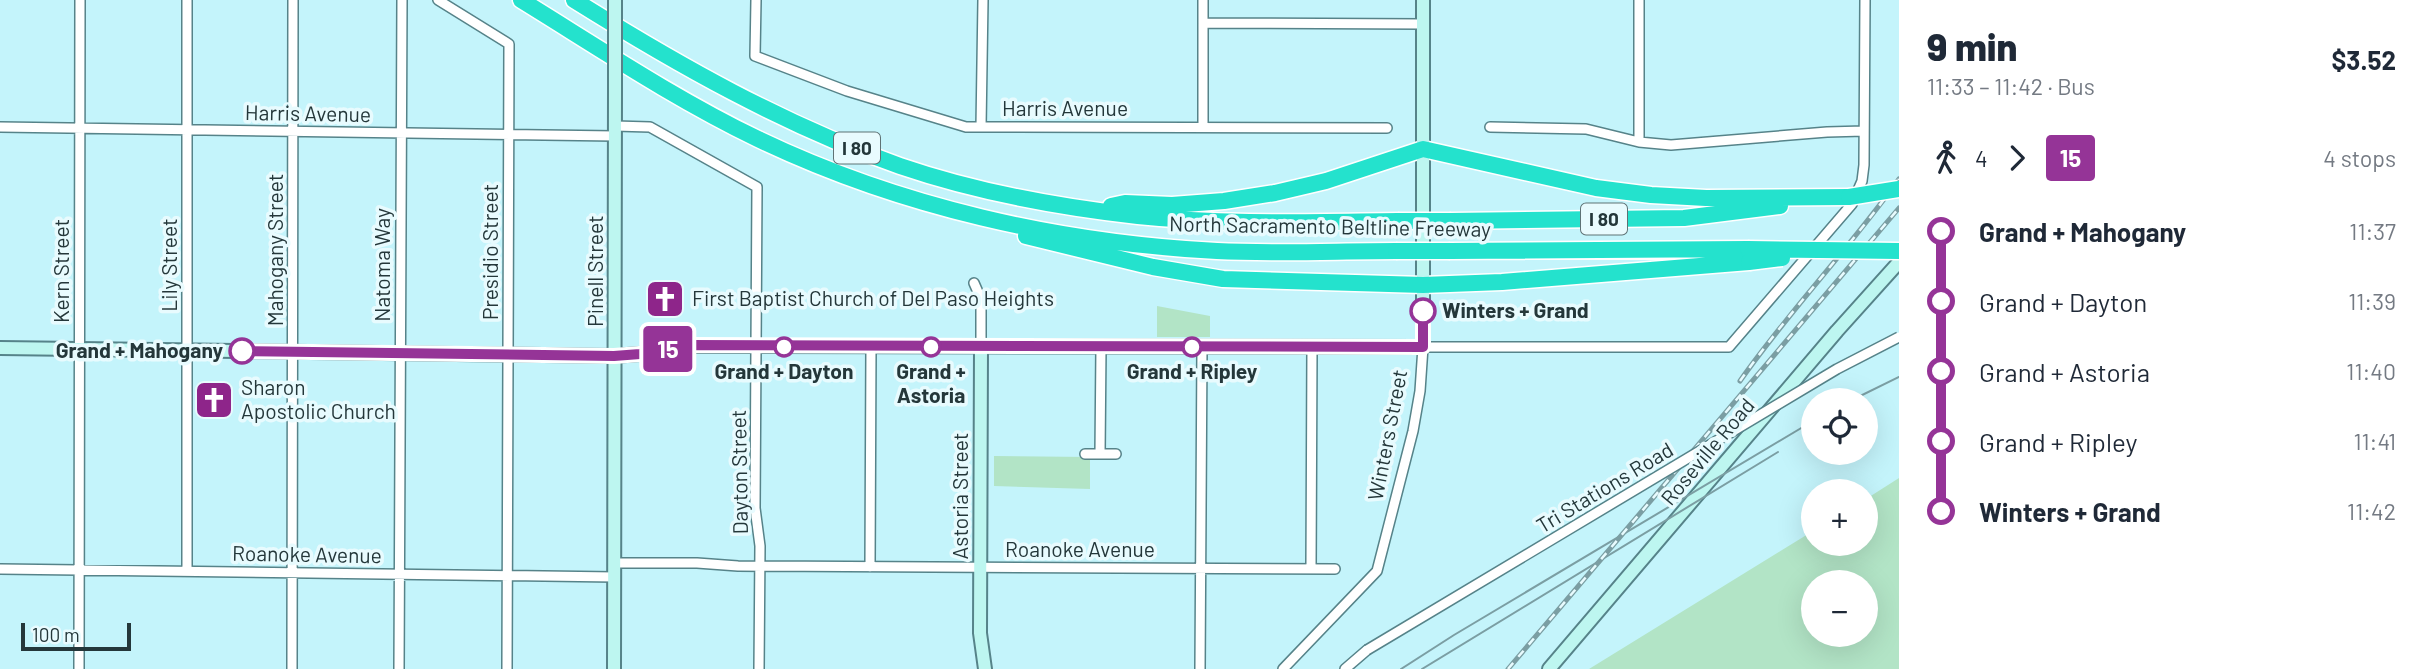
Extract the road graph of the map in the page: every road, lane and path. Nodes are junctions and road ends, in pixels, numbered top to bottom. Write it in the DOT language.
graph roads {
  1 [pos="80,0"];
  2 [pos="187,0"];
  3 [pos="293,0"];
  4 [pos="402,0"];
  5 [pos="438,0"];
  6 [pos="521,0"];
  7 [pos="574,0"];
  8 [pos="615,0"];
  9 [pos="756,0"];
  10 [pos="983,0"];
  11 [pos="1203,0"];
  12 [pos="1423,0"];
  13 [pos="1639,0"];
  14 [pos="1865,0"];
  15 [pos="1203,23"];
  16 [pos="1423,24"];
  17 [pos="0,127"];
  18 [pos="650,127"];
  19 [pos="981,127"];
  20 [pos="1203,127"];
  21 [pos="1490,127"];
  22 [pos="80,128"];
  23 [pos="1387,128"];
  24 [pos="187,130"];
  25 [pos="294,131"];
  26 [pos="615,131"];
  27 [pos="1864,131"];
  28 [pos="401,133"];
  29 [pos="509,134"];
  30 [pos="1639,142"];
  31 [pos="1423,149"];
  32 [pos="1899,189"];
  33 [pos="925,201"];
  34 [pos="1755,203"];
  35 [pos="1091,210"];
  36 [pos="1899,251"];
  37 [pos="1748,256"];
  38 [pos="1899,262"];
  39 [pos="974,282"];
  40 [pos="1423,285"];
  41 [pos="1899,337"];
  42 [pos="756,347"];
  43 [pos="871,347"];
  44 [pos="981,347"];
  45 [pos="1101,347"];
  46 [pos="1202,347"];
  47 [pos="1312,347"];
  48 [pos="1423,347"];
  49 [pos="0,348"];
  50 [pos="79,349"];
  51 [pos="187,350"];
  52 [pos="293,352"];
  53 [pos="401,353"];
  54 [pos="508,354"];
  55 [pos="614,356"];
  56 [pos="1085,454"];
  57 [pos="1100,454"];
  58 [pos="1116,454"];
  59 [pos="615,563"];
  60 [pos="760,566"];
  61 [pos="870,567"];
  62 [pos="981,567"];
  63 [pos="1201,568"];
  64 [pos="0,569"];
  65 [pos="1311,569"];
  66 [pos="1335,569"];
  67 [pos="79,570"];
  68 [pos="187,571"];
  69 [pos="293,573"];
  70 [pos="400,574"];
  71 [pos="507,575"];
  72 [pos="614,577"];
  73 [pos="79,669"];
  74 [pos="292,669"];
  75 [pos="399,669"];
  76 [pos="507,669"];
  77 [pos="614,669"];
  78 [pos="760,669"];
  79 [pos="985,669"];
  80 [pos="1200,669"];
  81 [pos="1283,669"];
  82 [pos="1345,669"];
  83 [pos="1549,669"];
  1 -- 22 [label="street, Kern Street"];
  2 -- 24 [label="street, Lily Street"];
  3 -- 25 [label="street, Mahogany Street"];
  4 -- 28 [label="street, Natoma Way"];
  5 -- 29 [label="street, Presidio Street"];
  6 -- 33 [label="highway, North Sacramento Beltline Freeway / I 80"];
  7 -- 35 [label="highway, North Sacramento Beltline Freeway / I 80"];
  8 -- 26 [label="street, Pinell Street, bridge"];
  9 -- 19 [label="street, Harris Avenue"];
  10 -- 19 [label="street"];
  11 -- 15 [label="street"];
  12 -- 16 [label="street, Winters Street"];
  13 -- 30 [label="street"];
  14 -- 27 [label="street"];
  15 -- 16 [label="street"];
  15 -- 20 [label="street"];
  16 -- 31 [label="street, Winters Street"];
  17 -- 22 [label="street, Harris Avenue"];
  18 -- 26 [label="street, Harris Avenue"];
  18 -- 42 [label="street, Dayton Street"];
  19 -- 20 [label="street, Harris Avenue"];
  20 -- 23 [label="street, Harris Avenue"];
  21 -- 30 [label="street"];
  22 -- 24 [label="street, Harris Avenue"];
  22 -- 50 [label="street, Kern Street"];
  24 -- 25 [label="street, Harris Avenue"];
  24 -- 51 [label="street, Lily Street"];
  25 -- 28 [label="street, Harris Avenue"];
  25 -- 52 [label="street, Mahogany Street"];
  26 -- 29 [label="street, Harris Avenue"];
  26 -- 55 [label="street, Pinell Street"];
  27 -- 30 [label="street"];
  27 -- 48 [label="street"];
  28 -- 29 [label="street, Harris Avenue"];
  28 -- 53 [label="street, Natoma Way"];
  29 -- 54 [label="street, Presidio Street"];
  31 -- 34 [label="highway"];
  31 -- 35 [label="highway"];
  31 -- 40 [label="street, Winters Street"];
  32 -- 34 [label="highway, bridge"];
  33 -- 37 [label="highway, North Sacramento Beltline Freeway / I 80, bridge"];
  33 -- 40 [label="highway"];
  34 -- 35 [label="highway, North Sacramento Beltline Freeway / I 80, bridge"];
  36 -- 37 [label="highway, bridge"];
  37 -- 40 [label="highway"];
  38 -- 83 [label="street, Roseville Road"];
  39 -- 44 [label="street, Astoria Street"];
  40 -- 48 [label="street, Winters Street"];
  41 -- 82 [label="street, Tri Stations Road, bridge"];
  42 -- 43 [label="street"];
  42 -- 55 [label="street"];
  42 -- 60 [label="street, Dayton Street"];
  43 -- 44 [label="street"];
  43 -- 61 [label="street"];
  44 -- 45 [label="street"];
  44 -- 62 [label="street, Astoria Street"];
  45 -- 46 [label="street"];
  45 -- 57 [label="street"];
  46 -- 47 [label="street"];
  46 -- 63 [label="street"];
  47 -- 48 [label="street"];
  47 -- 65 [label="street"];
  48 -- 81 [label="street, Winters Street"];
  49 -- 50 [label="street"];
  50 -- 51 [label="street"];
  50 -- 67 [label="street, Kern Street"];
  51 -- 52 [label="street"];
  51 -- 68 [label="street, Lily Street"];
  52 -- 53 [label="street"];
  52 -- 69 [label="street, Mahogany Street"];
  53 -- 54 [label="street"];
  53 -- 70 [label="street, Natoma Way"];
  54 -- 55 [label="street"];
  54 -- 71 [label="street, Presidio Street"];
  55 -- 59 [label="street, Pinell Street"];
  56 -- 57 [label="street"];
  57 -- 58 [label="street"];
  59 -- 60 [label="street, Roanoke Avenue"];
  59 -- 72 [label="street, Pinell Street"];
  60 -- 61 [label="street, Roanoke Avenue"];
  60 -- 78 [label="street, Dayton Street"];
  61 -- 62 [label="street, Roanoke Avenue"];
  62 -- 63 [label="street, Roanoke Avenue"];
  62 -- 79 [label="street, Astoria Street"];
  63 -- 65 [label="street, Roanoke Avenue"];
  63 -- 80 [label="street"];
  64 -- 67 [label="street, Roanoke Avenue"];
  65 -- 66 [label="street, Roanoke Avenue"];
  67 -- 68 [label="street, Roanoke Avenue"];
  67 -- 73 [label="street, Kern Street"];
  68 -- 69 [label="street, Roanoke Avenue"];
  69 -- 70 [label="street, Roanoke Avenue"];
  69 -- 74 [label="street, Mahogany Street"];
  70 -- 71 [label="street, Roanoke Avenue"];
  70 -- 75 [label="street, Natoma Way"];
  71 -- 72 [label="street, Roanoke Avenue"];
  71 -- 76 [label="street, Presidio Street"];
  72 -- 77 [label="street, Pinell Street"];
}
